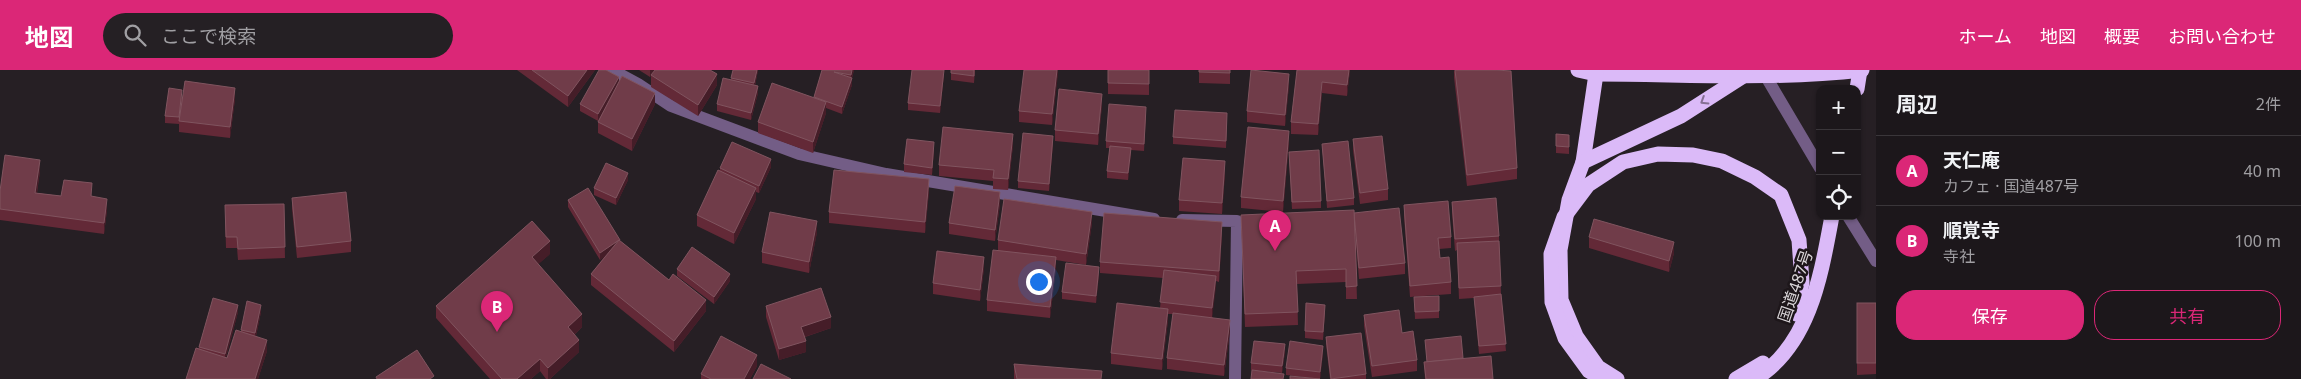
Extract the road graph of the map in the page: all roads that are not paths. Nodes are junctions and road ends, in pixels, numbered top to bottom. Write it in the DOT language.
graph roads {
  1 [pos="612,70"];
  2 [pos="1578,70"];
  3 [pos="1861,70"];
  4 [pos="1596,74"];
  5 [pos="1745,75"];
  6 [pos="1765,75"];
  7 [pos="1858,85"];
  8 [pos="1816,161"];
  9 [pos="1582,162"];
  10 [pos="1831,220"];
  11 [pos="1850,220"];
  12 [pos="1876,261"];
  13 [pos="1235,379"];
  14 [pos="1603,379"];
  15 [pos="1616,379"];
  16 [pos="1736,379"];
  17 [pos="1754,379"];
  1 -- 13 [label="street"];
  2 -- 4 [label="highway"];
  3 -- 6 [label="highway"];
  3 -- 7 [label="highway, bridge"];
  4 -- 5 [label="highway"];
  4 -- 9 [label="highway"];
  5 -- 6 [label="highway"];
  5 -- 9 [label="highway, one-way"];
  6 -- 8 [label="street"];
  9 -- 15 [label="highway"];
  10 -- 17 [label="highway, 国道487号"];
  11 -- 12 [label="street"];
  14 -- 16 [label="highway, 国道487号, bridge"];
}
